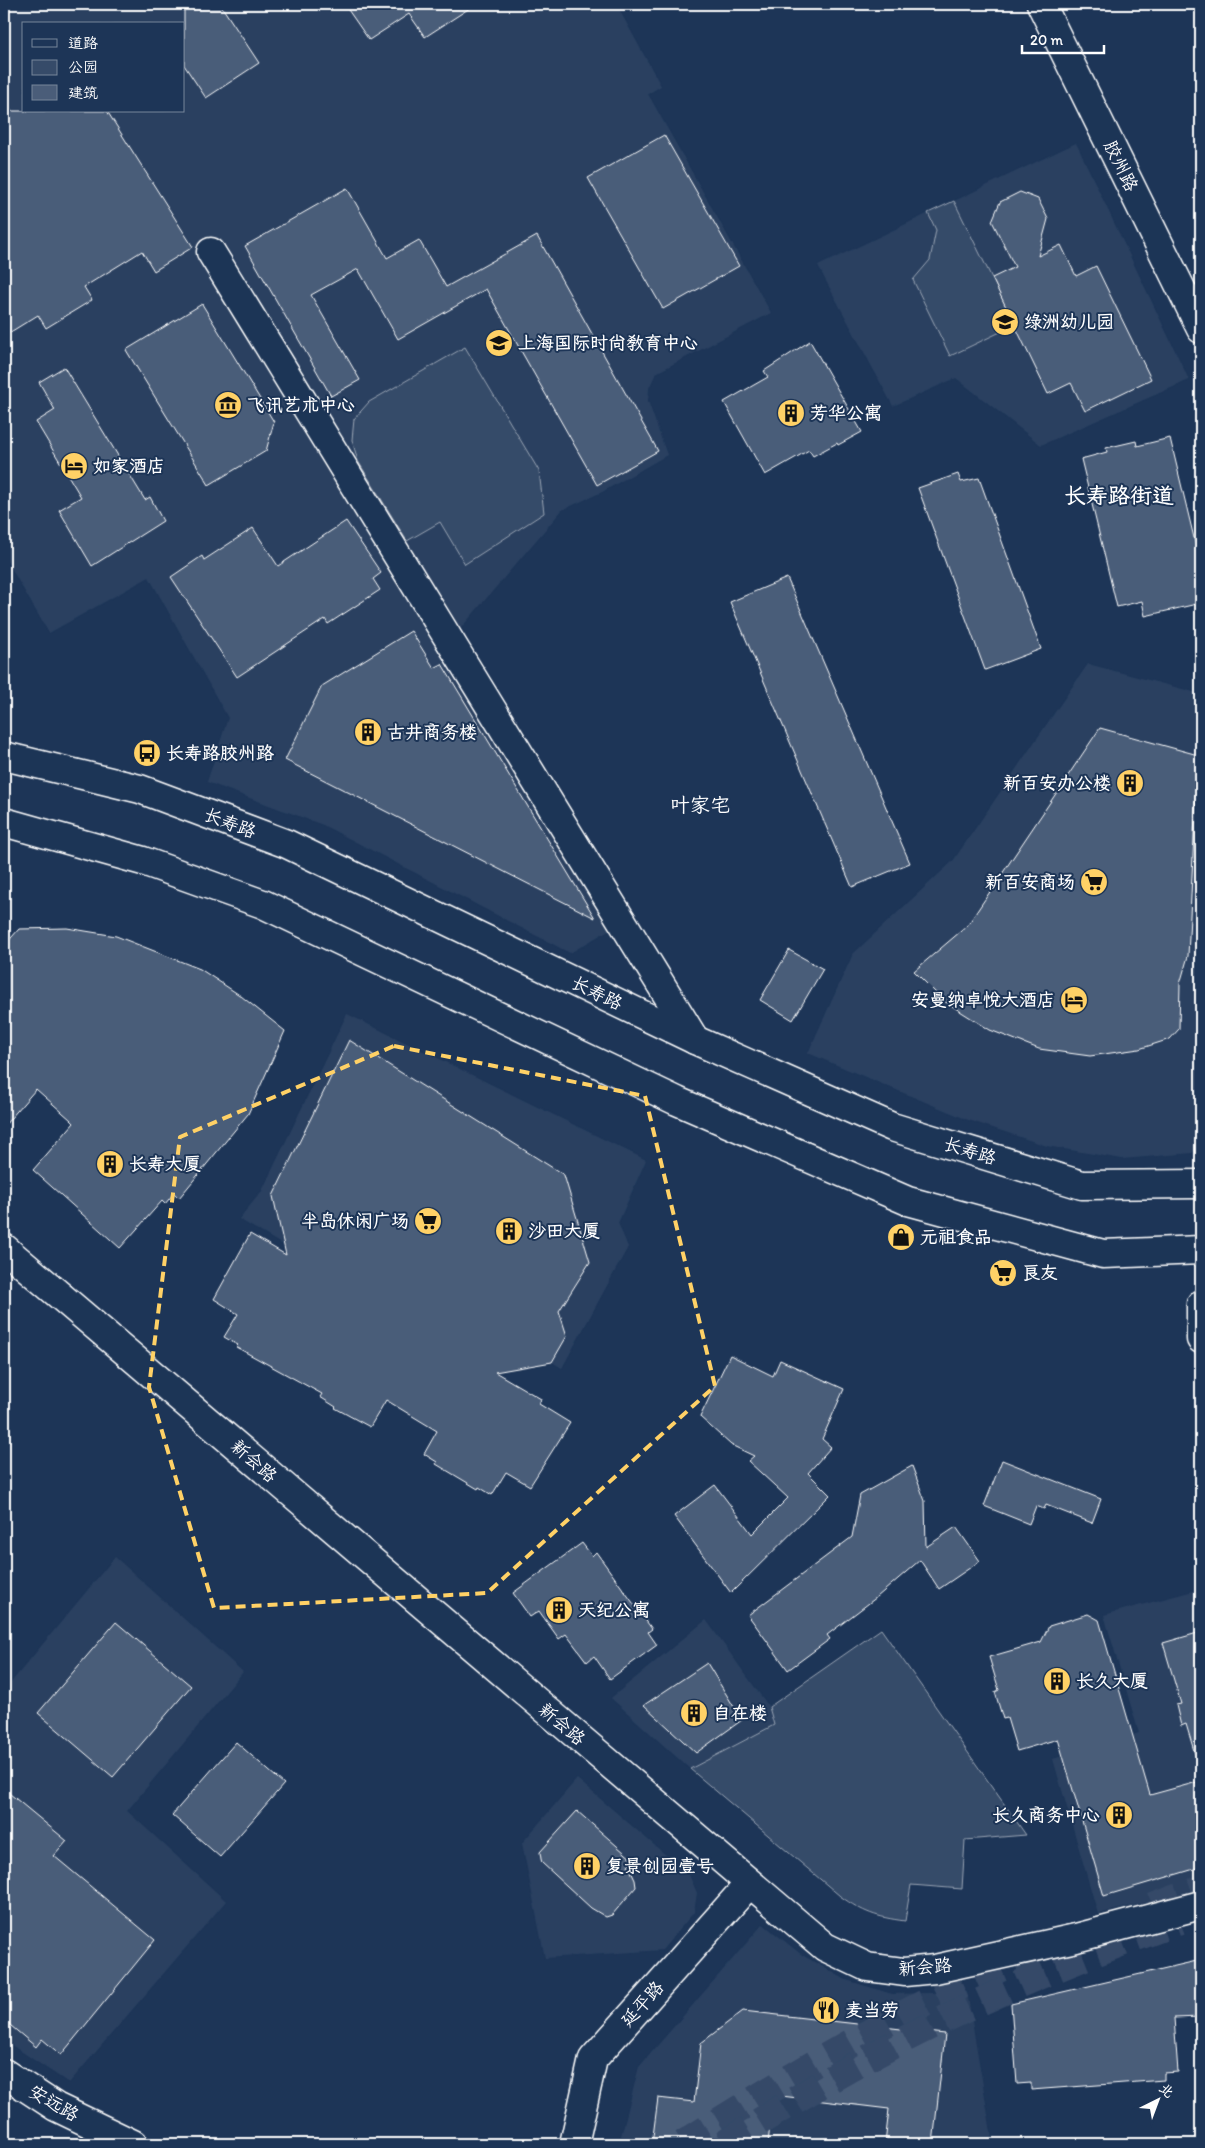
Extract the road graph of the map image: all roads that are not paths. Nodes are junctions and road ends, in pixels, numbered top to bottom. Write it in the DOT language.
graph roads {
  1 [pos="1040,4"];
  2 [pos="211,252"];
  3 [pos="1201,329"];
  4 [pos="4,756"];
  5 [pos="4,822"];
  6 [pos="695,1040"];
  7 [pos="1201,1184"];
  8 [pos="4,1248"];
  9 [pos="1201,1250"];
  10 [pos="1201,1304"];
  11 [pos="1201,1340"];
  12 [pos="749,1884"];
  13 [pos="1201,1905"];
  14 [pos="4,2073"];
  15 [pos="133,2144"];
  16 [pos="574,2144"];
  1 -- 3 [label="street, 胶州路"];
  2 -- 6 [label="street"];
  4 -- 6 [label="street, 长寿路"];
  5 -- 9 [label="street"];
  6 -- 7 [label="street, 长寿路"];
  8 -- 12 [label="street, 新会路"];
  10 -- 11 [label="street"];
  12 -- 13 [label="street, 新会路"];
  12 -- 16 [label="street, 延平路"];
  14 -- 15 [label="street, 安远路"];
}
